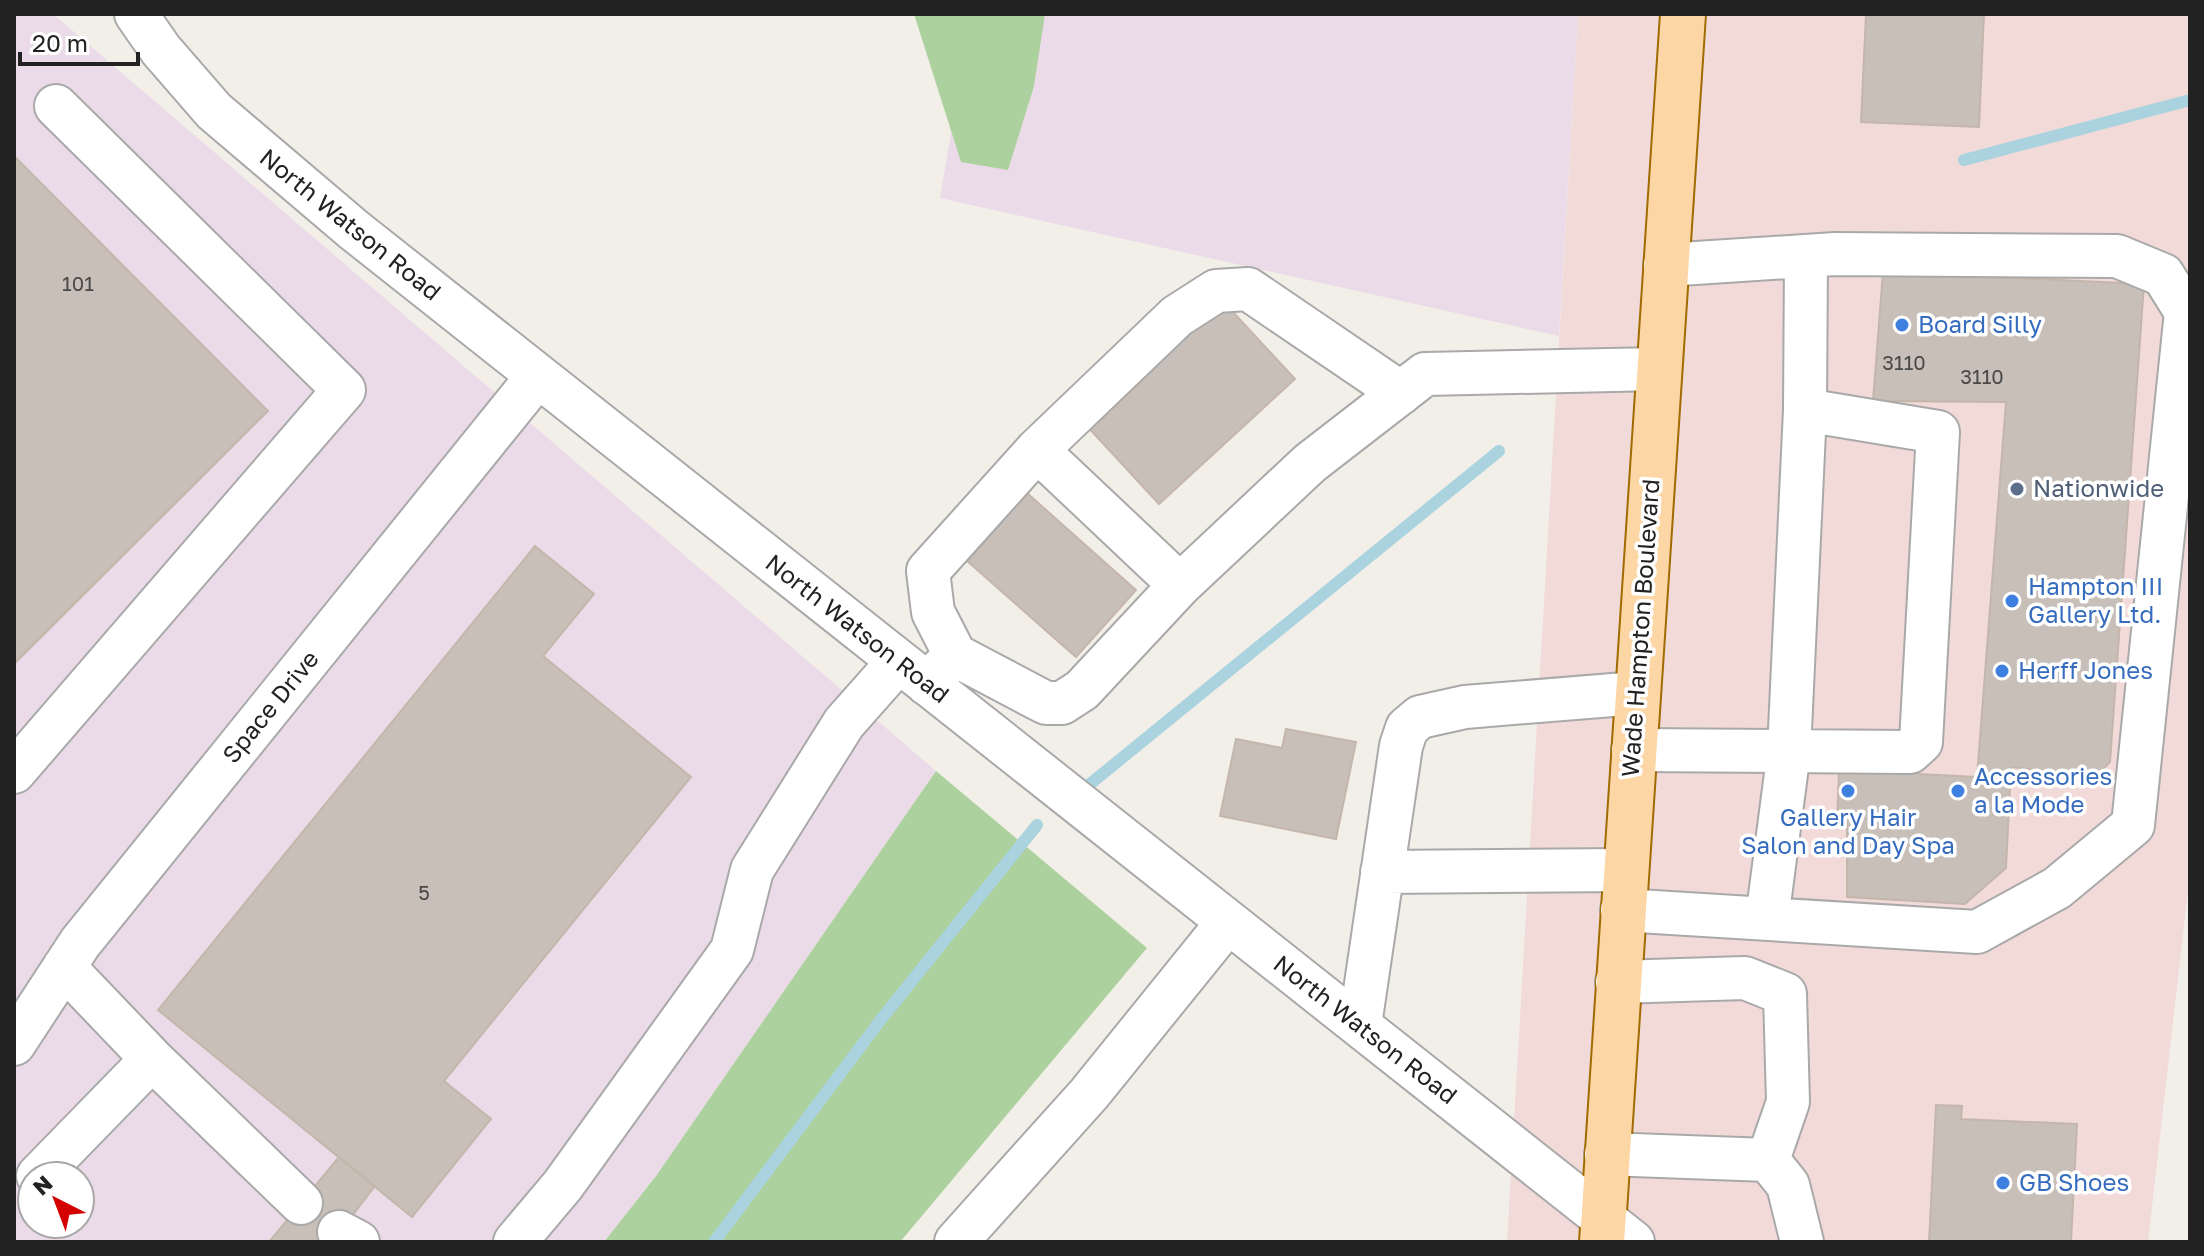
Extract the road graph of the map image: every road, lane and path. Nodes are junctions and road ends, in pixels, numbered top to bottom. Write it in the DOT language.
graph roads {
  1 [pos="136,14"];
  2 [pos="1683,14"];
  3 [pos="56,106"];
  4 [pos="1806,256"];
  5 [pos="1665,265"];
  6 [pos="1658,369"];
  7 [pos="537,377"];
  8 [pos="1401,393"];
  9 [pos="1805,410"];
  10 [pos="1037,450"];
  11 [pos="1180,585"];
  12 [pos="927,667"];
  13 [pos="1637,693"];
  14 [pos="1633,750"];
  15 [pos="1789,751"];
  16 [pos="14,772"];
  17 [pos="1382,872"];
  18 [pos="1624,890"];
  19 [pos="1767,919"];
  20 [pos="1228,922"];
  21 [pos="64,967"];
  22 [pos="1617,982"];
  23 [pos="1360,1025"];
  24 [pos="14,1044"];
  25 [pos="152,1059"];
  26 [pos="1606,1154"];
  27 [pos="54,1160"];
  28 [pos="1768,1160"];
  29 [pos="301,1203"];
  30 [pos="1612,1234"];
  31 [pos="515,1242"];
  32 [pos="956,1242"];
  33 [pos="1802,1242"];
  1 -- 7 [label="street, North Watson Road"];
  2 -- 5 [label="main road, Wade Hampton Boulevard"];
  3 -- 16 [label="street"];
  4 -- 5 [label="street"];
  4 -- 9 [label="street"];
  4 -- 19 [label="street"];
  5 -- 6 [label="main road, Wade Hampton Boulevard"];
  6 -- 8 [label="street"];
  6 -- 13 [label="main road, Wade Hampton Boulevard"];
  7 -- 12 [label="street, North Watson Road"];
  7 -- 21 [label="street, Space Drive"];
  8 -- 10 [label="street"];
  8 -- 11 [label="street"];
  9 -- 15 [label="street"];
  9 -- 15 [label="street"];
  10 -- 11 [label="street"];
  10 -- 12 [label="street"];
  11 -- 12 [label="street"];
  12 -- 20 [label="street, North Watson Road"];
  12 -- 31 [label="street"];
  13 -- 14 [label="main road, Wade Hampton Boulevard"];
  13 -- 17 [label="street"];
  14 -- 15 [label="street"];
  14 -- 18 [label="main road, Wade Hampton Boulevard"];
  15 -- 19 [label="street"];
  17 -- 18 [label="street"];
  17 -- 23 [label="street"];
  18 -- 19 [label="street"];
  18 -- 22 [label="main road, Wade Hampton Boulevard"];
  20 -- 23 [label="street, North Watson Road"];
  20 -- 32 [label="street"];
  21 -- 24 [label="street, Space Drive"];
  21 -- 25 [label="street"];
  22 -- 26 [label="main road, Wade Hampton Boulevard"];
  22 -- 28 [label="street"];
  23 -- 30 [label="street, North Watson Road"];
  25 -- 27 [label="street"];
  25 -- 29 [label="street"];
  26 -- 28 [label="street"];
  26 -- 30 [label="main road, Wade Hampton Boulevard"];
  28 -- 33 [label="street"];
}
